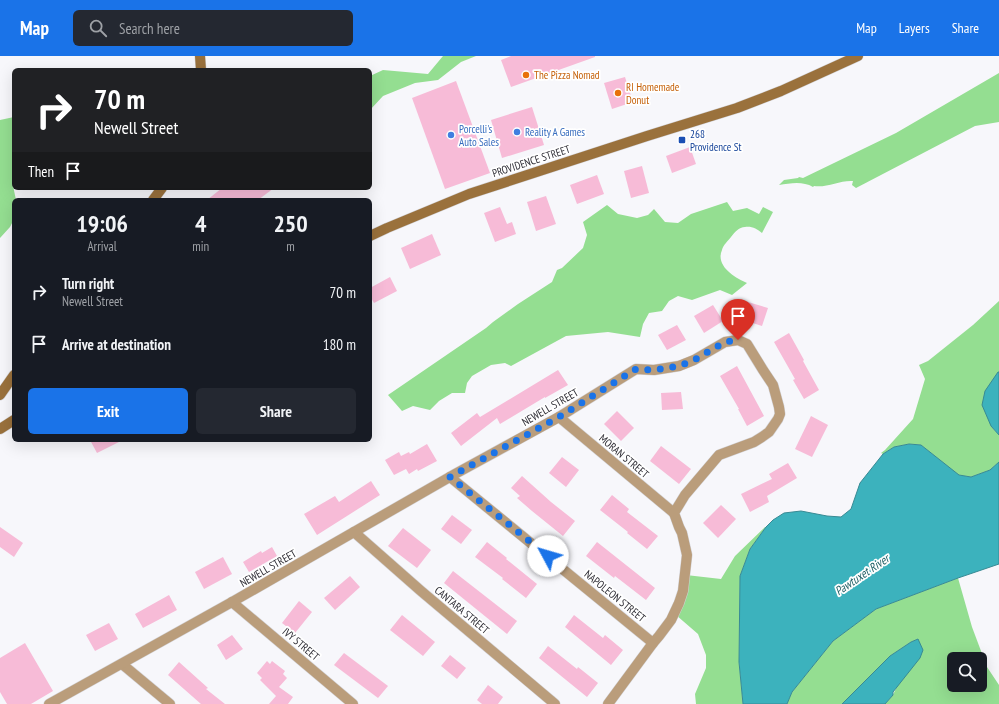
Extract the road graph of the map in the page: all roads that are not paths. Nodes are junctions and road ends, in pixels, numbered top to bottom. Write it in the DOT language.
graph roads {
  1 [pos="200,56"];
  2 [pos="858,56"];
  3 [pos="201,68"];
  4 [pos="372,235"];
  5 [pos="12,377"];
  6 [pos="0,395"];
  7 [pos="559,417"];
  8 [pos="12,421"];
  9 [pos="0,429"];
  10 [pos="450,477"];
  11 [pos="674,513"];
  12 [pos="354,532"];
  13 [pos="232,602"];
  14 [pos="653,642"];
  15 [pos="122,664"];
  16 [pos="49,704"];
  17 [pos="170,704"];
  18 [pos="354,704"];
  19 [pos="555,704"];
  20 [pos="608,704"];
  1 -- 3 [label="main road"];
  2 -- 4 [label="main road, PROVIDENCE STREET"];
  5 -- 6 [label="main road"];
  7 -- 10 [label="street, NEWELL STREET"];
  7 -- 11 [label="street, MORAN STREET"];
  7 -- 11 [label="street, NEWELL STREET"];
  8 -- 9 [label="main road"];
  10 -- 12 [label="street, NEWELL STREET"];
  10 -- 14 [label="street, NAPOLEON STREET"];
  11 -- 14 [label="street"];
  12 -- 13 [label="street, NEWELL STREET"];
  12 -- 19 [label="street, CANTARA STREET"];
  13 -- 15 [label="street, NEWELL STREET"];
  13 -- 18 [label="street, IVY STREET"];
  14 -- 20 [label="street"];
  15 -- 16 [label="street, NEWELL STREET"];
  15 -- 17 [label="street"];
}
